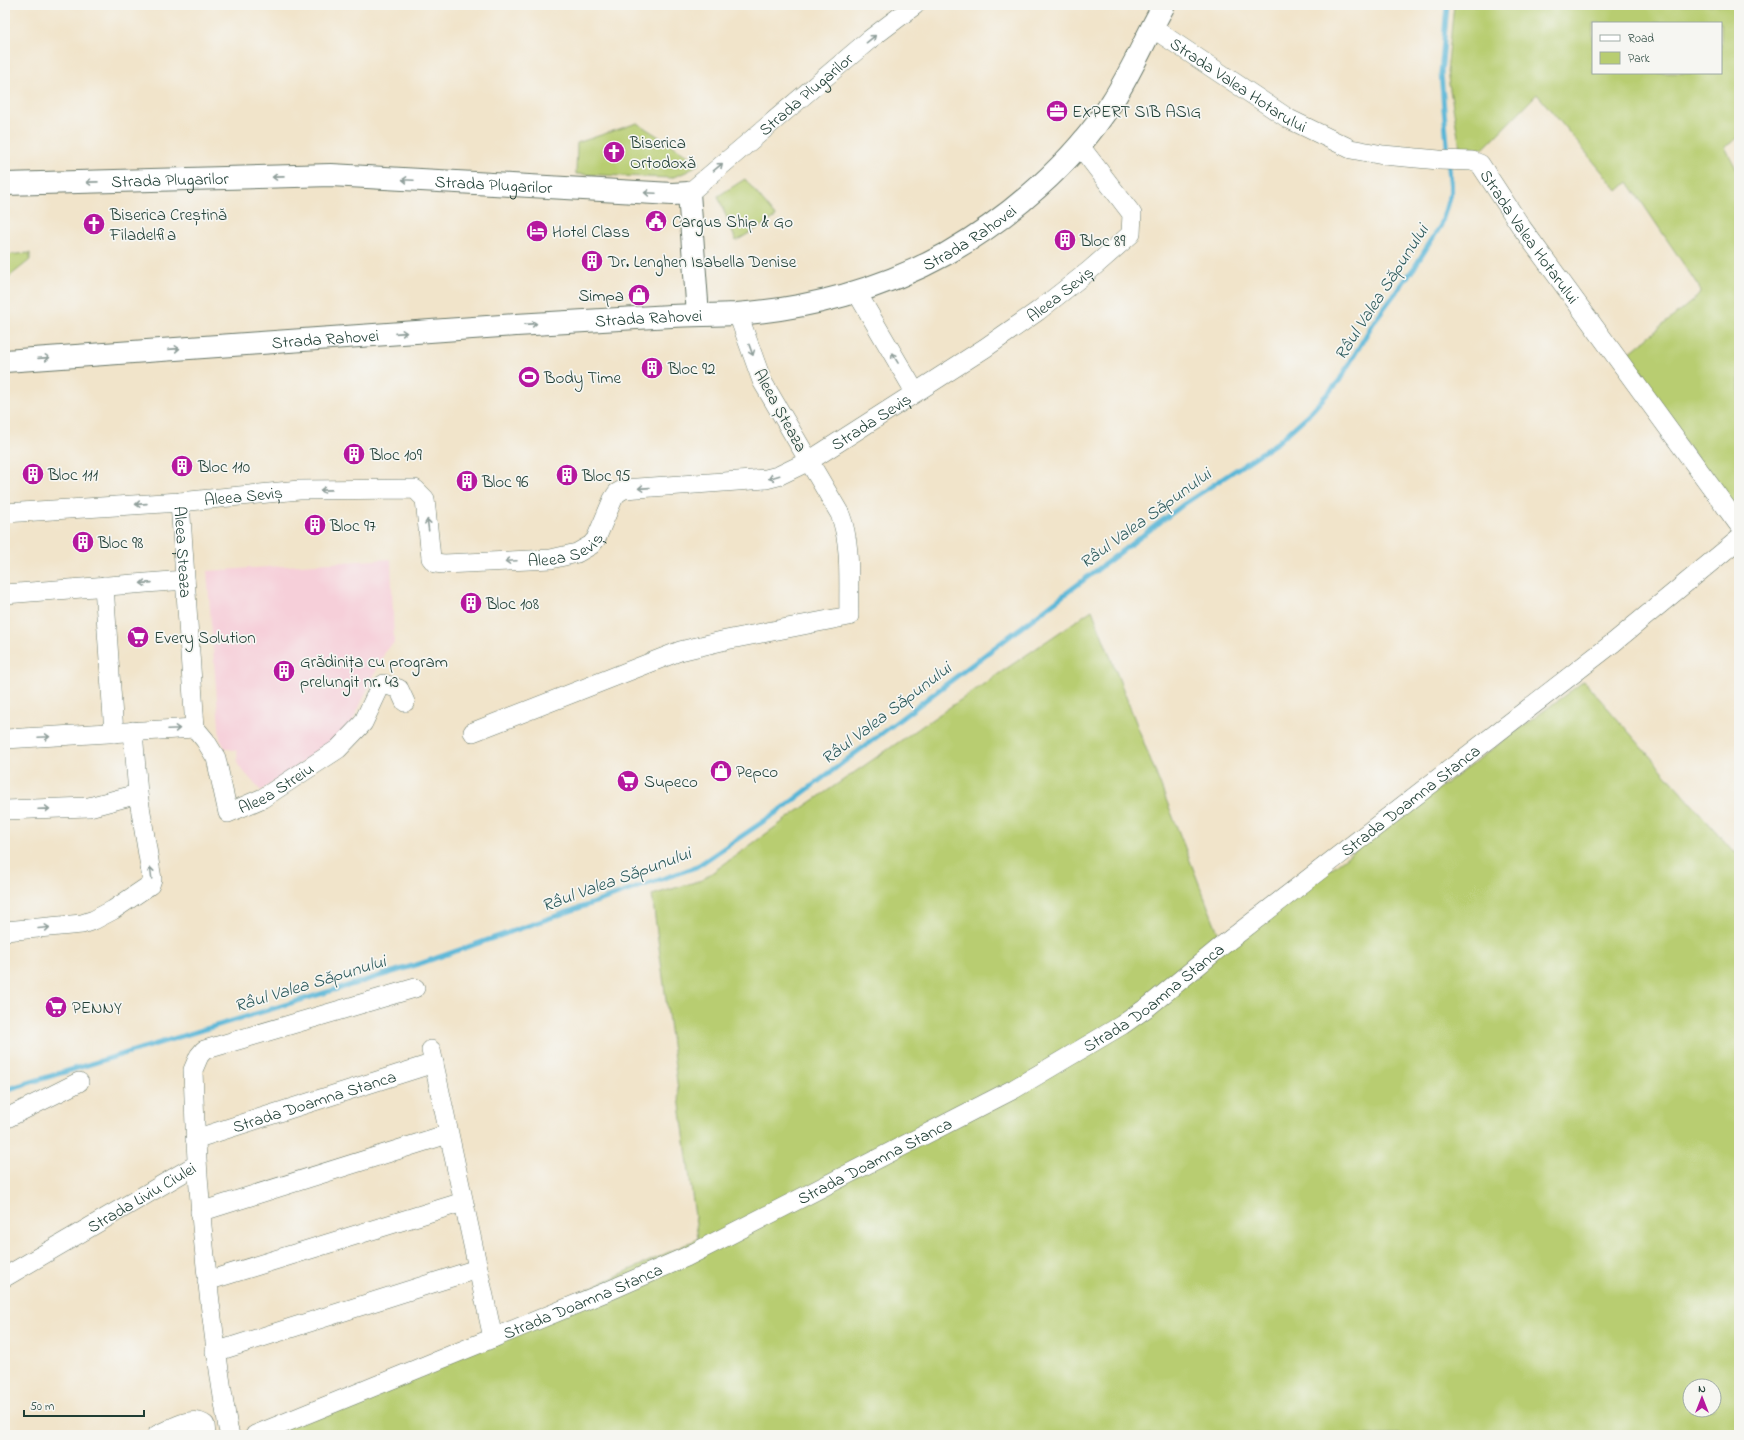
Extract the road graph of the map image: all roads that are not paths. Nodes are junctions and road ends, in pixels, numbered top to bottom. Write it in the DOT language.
graph roads {
  1 [pos="915,5"];
  2 [pos="1164,5"];
  3 [pos="1151,27"];
  4 [pos="1080,146"];
  5 [pos="5,184"];
  6 [pos="689,193"];
  7 [pos="856,291"];
  8 [pos="738,314"];
  9 [pos="698,315"];
  10 [pos="5,361"];
  11 [pos="915,392"];
  12 [pos="809,461"];
  13 [pos="180,502"];
  14 [pos="5,513"];
  15 [pos="1739,525"];
  16 [pos="1739,539"];
  17 [pos="185,580"];
  18 [pos="104,586"];
  19 [pos="5,594"];
  20 [pos="405,702"];
  21 [pos="195,728"];
  22 [pos="133,731"];
  23 [pos="473,732"];
  24 [pos="114,733"];
  25 [pos="5,739"];
  26 [pos="138,794"];
  27 [pos="5,810"];
  28 [pos="5,931"];
  29 [pos="415,988"];
  30 [pos="79,1082"];
  31 [pos="5,1118"];
  32 [pos="448,1134"];
  33 [pos="195,1139"];
  34 [pos="196,1165"];
  35 [pos="463,1202"];
  36 [pos="200,1212"];
  37 [pos="477,1269"];
  38 [pos="5,1277"];
  39 [pos="207,1281"];
  40 [pos="493,1338"];
  41 [pos="215,1352"];
  42 [pos="157,1435"];
  43 [pos="206,1435"];
  44 [pos="230,1435"];
  45 [pos="255,1435"];
  6 -- 1 [label="street, Strada Plugarilor, one-way"];
  2 -- 3 [label="street, Strada Rahovei"];
  3 -- 4 [label="street, Strada Rahovei"];
  3 -- 15 [label="street, Strada Valea Hotarului"];
  4 -- 7 [label="street, Strada Rahovei"];
  4 -- 11 [label="street, Aleea Seviș"];
  6 -- 5 [label="street, Strada Plugarilor, one-way"];
  6 -- 9 [label="street"];
  7 -- 8 [label="street, Strada Rahovei"];
  11 -- 7 [label="street, Strada Seviș, one-way"];
  8 -- 9 [label="street, Strada Rahovei"];
  8 -- 12 [label="street, Aleea Șteaza, one-way"];
  10 -- 9 [label="street, Strada Rahovei, one-way"];
  11 -- 12 [label="street, Strada Seviș"];
  12 -- 13 [label="street, Aleea Seviș, one-way"];
  12 -- 23 [label="street"];
  13 -- 14 [label="street, Aleea Șteaza, one-way"];
  13 -- 17 [label="street, Aleea Șteaza"];
  16 -- 40 [label="street, Strada Doamna Stanca"];
  17 -- 18 [label="street, one-way"];
  17 -- 21 [label="street, Aleea Șteaza"];
  18 -- 19 [label="street"];
  18 -- 24 [label="street"];
  20 -- 21 [label="street, Aleea Streiu"];
  22 -- 21 [label="street, one-way"];
  22 -- 24 [label="street"];
  22 -- 26 [label="street"];
  25 -- 24 [label="street, one-way"];
  27 -- 26 [label="street, one-way"];
  28 -- 26 [label="street, one-way"];
  29 -- 33 [label="street, Strada Liviu Ciulei"];
  30 -- 31 [label="street"];
  32 -- 33 [label="street, Strada Doamna Stanca"];
  32 -- 35 [label="street, Strada Doamna Stanca"];
  32 -- 36 [label="street"];
  33 -- 34 [label="street, Strada Liviu Ciulei"];
  34 -- 36 [label="street"];
  34 -- 38 [label="street, Strada Liviu Ciulei"];
  35 -- 37 [label="street, Strada Doamna Stanca"];
  35 -- 39 [label="street"];
  36 -- 39 [label="street"];
  37 -- 40 [label="street, Strada Doamna Stanca"];
  37 -- 41 [label="street"];
  39 -- 41 [label="street"];
  40 -- 45 [label="street, Strada Doamna Stanca"];
  41 -- 44 [label="street"];
  42 -- 43 [label="street"];
}
